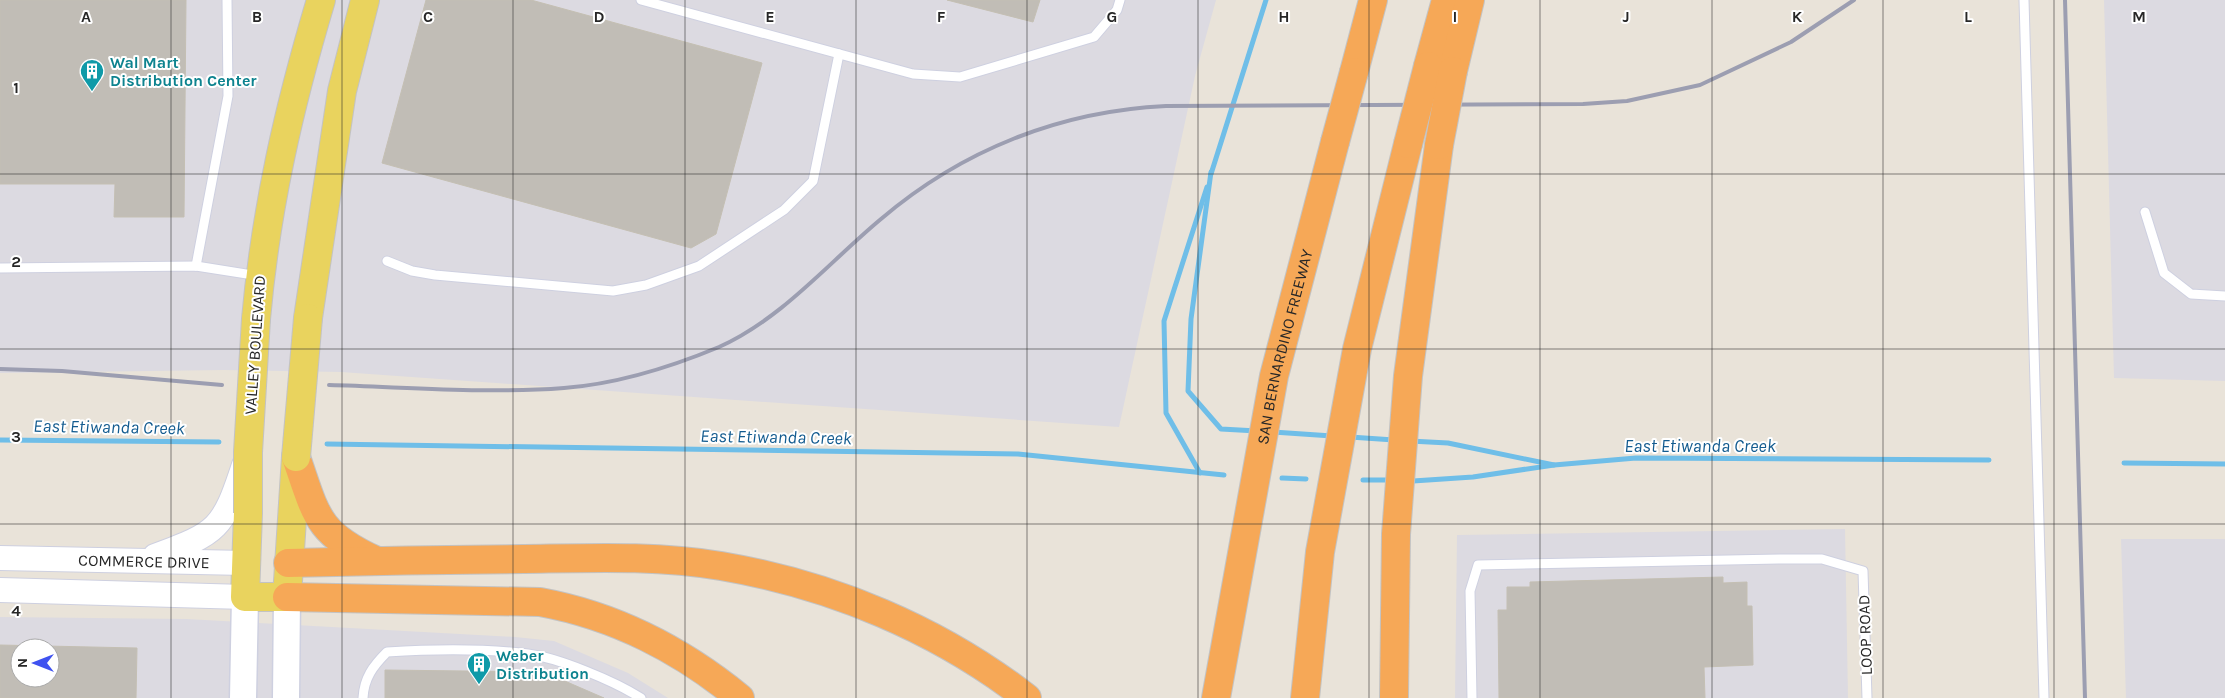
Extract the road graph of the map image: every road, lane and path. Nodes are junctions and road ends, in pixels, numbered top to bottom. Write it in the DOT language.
graph roads {
  1 [pos="227,0"];
  2 [pos="321,0"];
  3 [pos="365,0"];
  4 [pos="641,0"];
  5 [pos="1120,0"];
  6 [pos="1373,0"];
  7 [pos="1446,0"];
  8 [pos="1470,0"];
  9 [pos="2024,0"];
  10 [pos="838,54"];
  11 [pos="1441,68"];
  12 [pos="2145,212"];
  13 [pos="387,261"];
  14 [pos="196,266"];
  15 [pos="0,268"];
  16 [pos="260,276"];
  17 [pos="2225,296"];
  18 [pos="296,457"];
  19 [pos="237,513"];
  20 [pos="304,513"];
  21 [pos="0,558"];
  22 [pos="141,560"];
  23 [pos="376,561"];
  24 [pos="246,563"];
  25 [pos="288,563"];
  26 [pos="0,590"];
  27 [pos="245,597"];
  28 [pos="287,597"];
  29 [pos="243,698"];
  30 [pos="286,698"];
  31 [pos="363,698"];
  32 [pos="641,698"];
  33 [pos="740,698"];
  34 [pos="1027,698"];
  35 [pos="1216,698"];
  36 [pos="1305,698"];
  37 [pos="1394,698"];
  38 [pos="1472,698"];
  39 [pos="1867,698"];
  40 [pos="2044,698"];
  1 -- 14 [label="lane"];
  2 -- 16 [label="main road, VALLEY BOULEVARD"];
  3 -- 18 [label="main road, bridge"];
  4 -- 10 [label="lane"];
  5 -- 10 [label="lane"];
  6 -- 35 [label="highway, SAN BERNARDINO FREEWAY, bridge"];
  7 -- 11 [label="highway"];
  8 -- 11 [label="highway"];
  9 -- 40 [label="lane"];
  10 -- 13 [label="lane"];
  11 -- 36 [label="highway, bridge"];
  11 -- 37 [label="highway, bridge"];
  12 -- 17 [label="lane"];
  14 -- 15 [label="lane"];
  14 -- 16 [label="lane"];
  16 -- 19 [label="main road, VALLEY BOULEVARD, bridge"];
  18 -- 20 [label="highway"];
  19 -- 22 [label="street"];
  19 -- 24 [label="main road, VALLEY BOULEVARD"];
  20 -- 23 [label="highway"];
  20 -- 25 [label="main road"];
  21 -- 22 [label="street, COMMERCE DRIVE"];
  22 -- 24 [label="street, COMMERCE DRIVE"];
  23 -- 25 [label="highway"];
  23 -- 34 [label="highway"];
  24 -- 25 [label="main road, COMMERCE DRIVE"];
  24 -- 27 [label="main road, VALLEY BOULEVARD"];
  25 -- 28 [label="main road"];
  26 -- 27 [label="street, COMMERCE DRIVE"];
  27 -- 28 [label="main road, COMMERCE DRIVE"];
  27 -- 29 [label="main road, VALLEY BOULEVARD"];
  28 -- 30 [label="main road"];
  28 -- 33 [label="highway"];
  31 -- 32 [label="lane"];
  38 -- 39 [label="lane, LOOP ROAD"];
}
